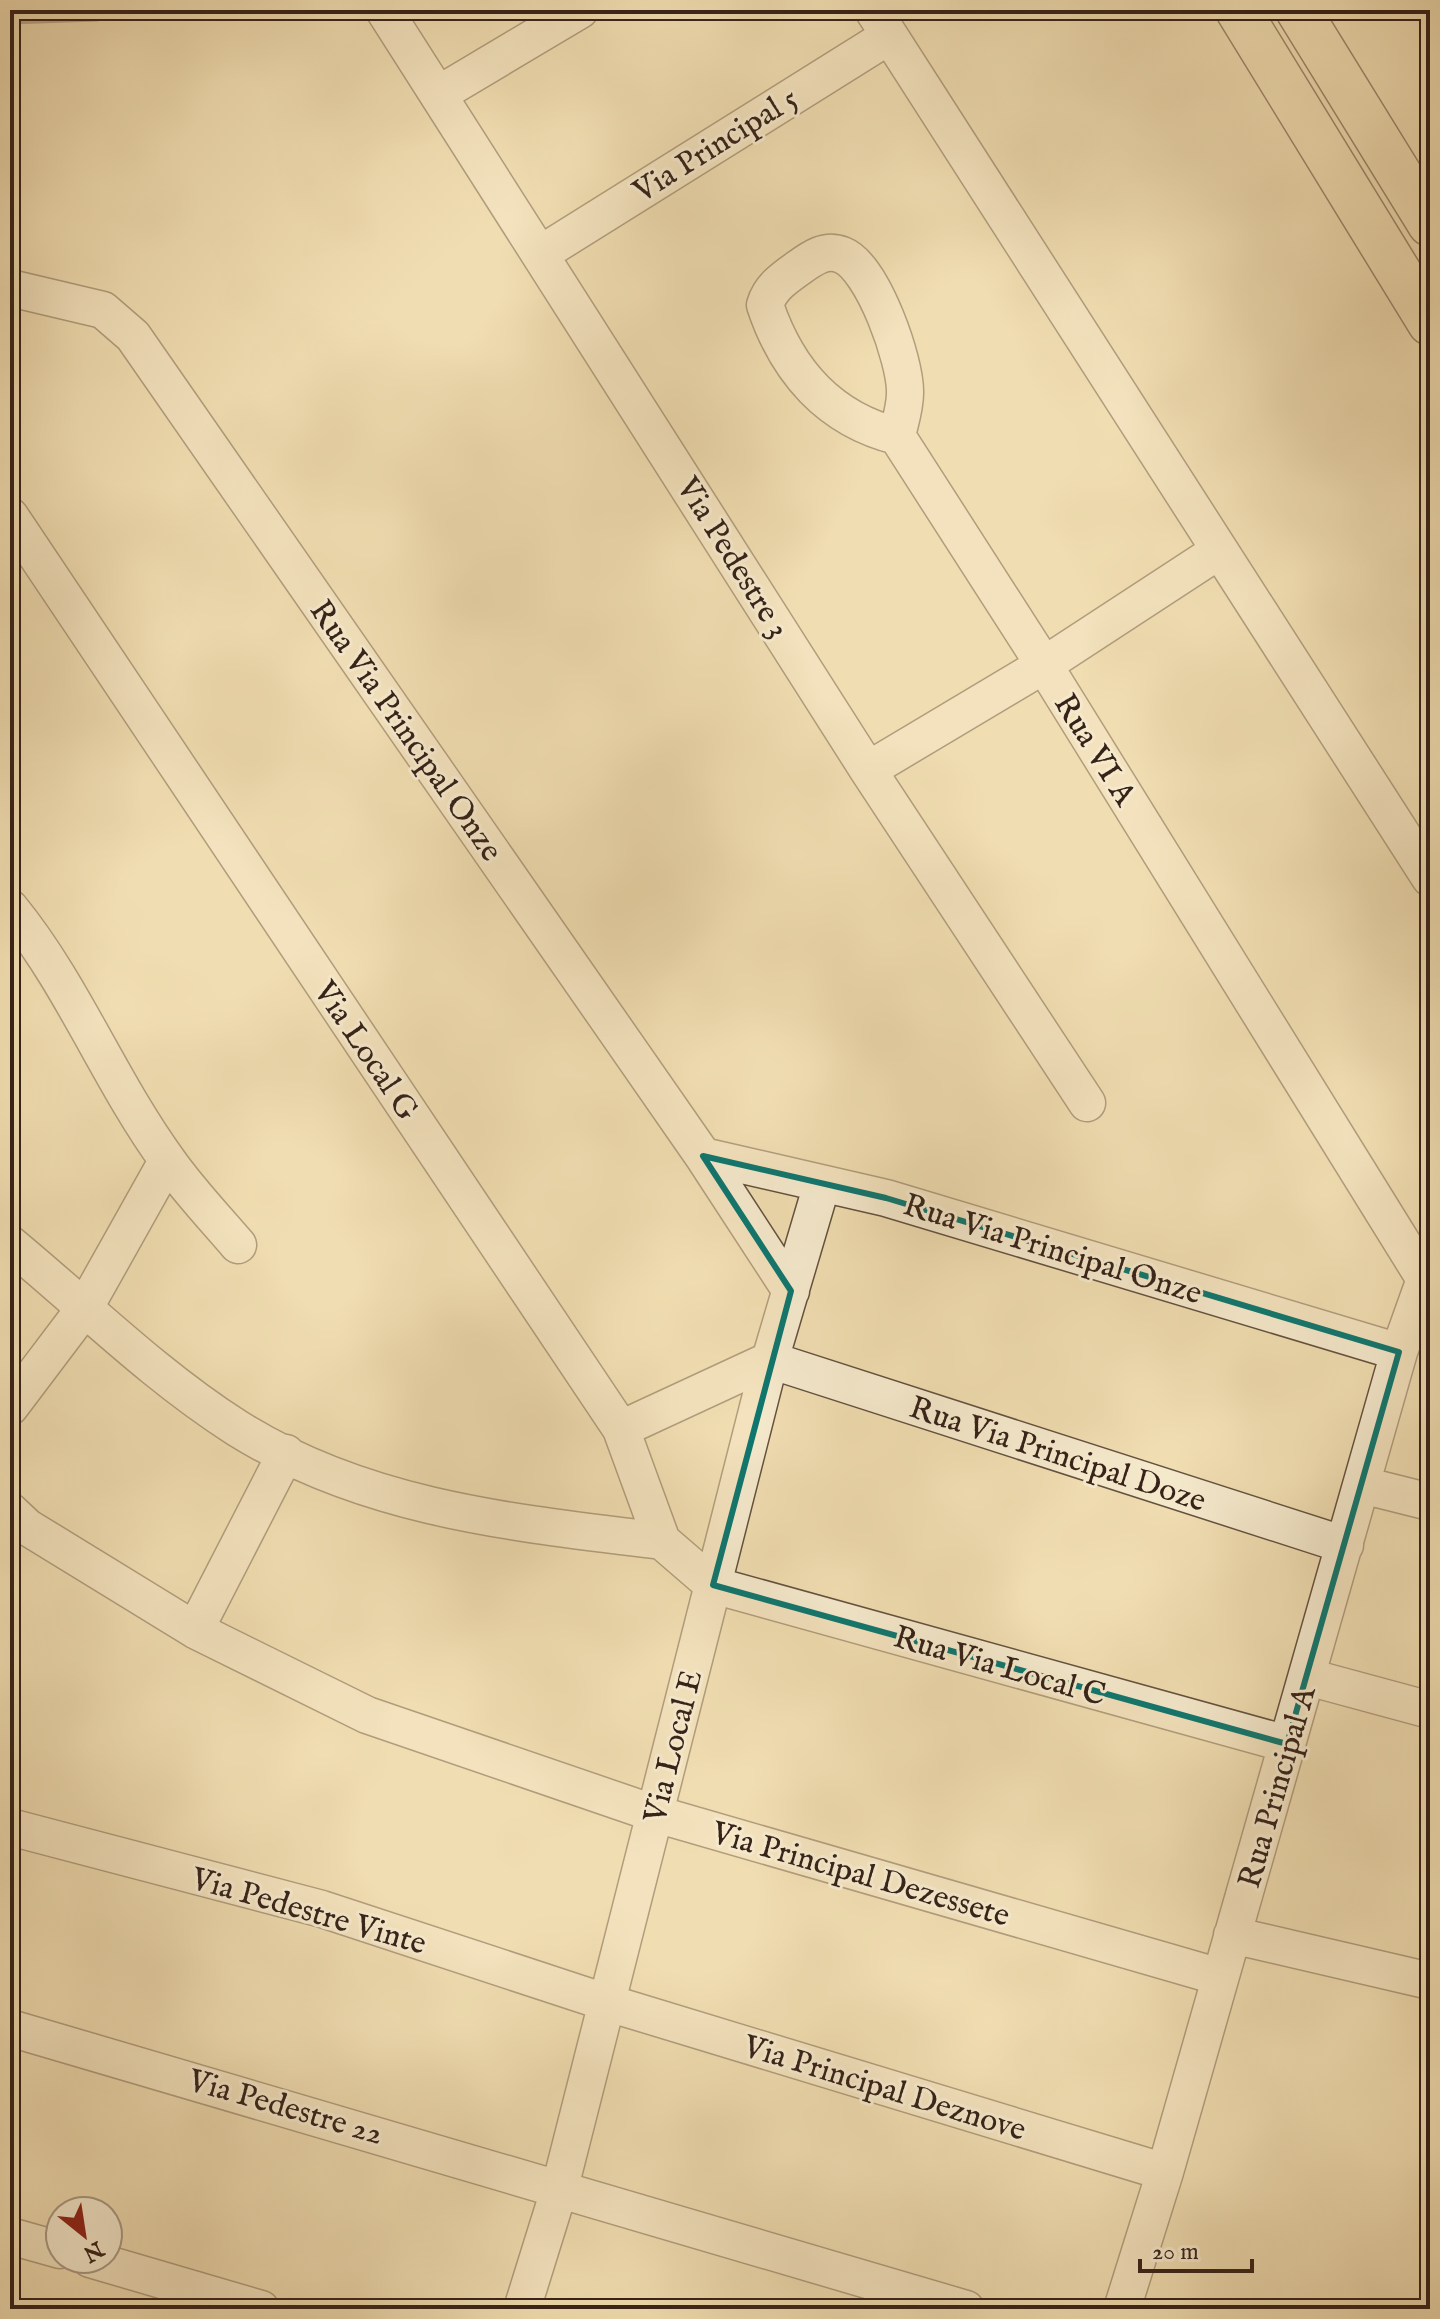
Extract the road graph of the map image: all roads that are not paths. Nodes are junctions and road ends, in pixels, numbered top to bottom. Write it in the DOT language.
graph roads {
  1 [pos="384,10"];
  2 [pos="580,10"];
  3 [pos="1238,10"];
  4 [pos="1298,10"];
  5 [pos="881,23"];
  6 [pos="439,94"];
  7 [pos="1430,224"];
  8 [pos="542,253"];
  9 [pos="10,288"];
  10 [pos="1430,323"];
  11 [pos="897,436"];
  12 [pos="10,516"];
  13 [pos="1217,552"];
  14 [pos="1044,665"];
  15 [pos="868,770"];
  16 [pos="1430,878"];
  17 [pos="10,908"];
  18 [pos="1087,1103"];
  19 [pos="703,1156"];
  20 [pos="167,1161"];
  21 [pos="822,1184"];
  22 [pos="10,1244"];
  23 [pos="238,1245"];
  24 [pos="1429,1276"];
  25 [pos="791,1291"];
  26 [pos="84,1309"];
  27 [pos="1399,1352"];
  28 [pos="770,1360"];
  29 [pos="10,1407"];
  30 [pos="621,1429"];
  31 [pos="286,1453"];
  32 [pos="1362,1485"];
  33 [pos="1430,1502"];
  34 [pos="10,1511"];
  35 [pos="662,1541"];
  36 [pos="1345,1545"];
  37 [pos="713,1585"];
  38 [pos="195,1630"];
  39 [pos="1308,1677"];
  40 [pos="1430,1710"];
  41 [pos="1287,1744"];
  42 [pos="656,1814"];
  43 [pos="10,1827"];
  44 [pos="1232,1935"];
  45 [pos="1220,1977"];
  46 [pos="1430,1981"];
  47 [pos="605,2002"];
  48 [pos="10,2028"];
  49 [pos="1165,2172"];
  50 [pos="560,2187"];
  51 [pos="10,2236"];
  52 [pos="44,2246"];
  53 [pos="124,2269"];
  54 [pos="261,2309"];
  55 [pos="522,2309"];
  56 [pos="966,2309"];
  57 [pos="1122,2309"];
  1 -- 6 [label="street, Via Pedestre 3"];
  2 -- 6 [label="street"];
  3 -- 10 [label="highway"];
  4 -- 7 [label="highway"];
  5 -- 8 [label="street, Via Principal 5"];
  5 -- 13 [label="street"];
  6 -- 8 [label="street, Via Pedestre 3"];
  8 -- 15 [label="street, Via Pedestre 3"];
  9 -- 19 [label="street, Rua Via Principal Onze"];
  11 -- 11 [label="street"];
  11 -- 14 [label="street, Rua VI A"];
  12 -- 30 [label="street, Via Local G"];
  13 -- 14 [label="street"];
  13 -- 16 [label="street"];
  14 -- 15 [label="street"];
  14 -- 24 [label="street, Rua VI A"];
  15 -- 18 [label="street, Via Pedestre 3"];
  17 -- 20 [label="street"];
  19 -- 21 [label="street, Rua Via Principal Onze"];
  19 -- 25 [label="street, Rua Via Principal Onze"];
  20 -- 23 [label="street"];
  20 -- 26 [label="street"];
  21 -- 25 [label="street, Via Local E"];
  21 -- 27 [label="street, Rua Via Principal Onze"];
  22 -- 26 [label="street"];
  24 -- 27 [label="street, Rua Principal A"];
  25 -- 28 [label="street, Via Local E"];
  26 -- 29 [label="street"];
  26 -- 31 [label="street"];
  27 -- 32 [label="street, Rua Principal A"];
  28 -- 30 [label="street"];
  28 -- 36 [label="street, Rua Via Principal Doze"];
  28 -- 37 [label="street, Via Local E"];
  30 -- 35 [label="street, Via Local G"];
  31 -- 35 [label="street"];
  31 -- 38 [label="street"];
  32 -- 33 [label="street"];
  32 -- 36 [label="street, Rua Principal A"];
  34 -- 38 [label="street, Via Principal Dezessete"];
  35 -- 37 [label="street, Via Local G"];
  36 -- 39 [label="street, Rua Principal A"];
  37 -- 41 [label="street, Rua Via Local C"];
  37 -- 42 [label="street, Via Local E"];
  38 -- 42 [label="street, Via Principal Dezessete"];
  39 -- 40 [label="street"];
  39 -- 41 [label="street, Rua Principal A"];
  41 -- 44 [label="street, Rua Principal A"];
  42 -- 45 [label="street, Via Principal Dezessete"];
  42 -- 47 [label="street, Via Local E"];
  43 -- 47 [label="street, Via Pedestre Vinte"];
  44 -- 45 [label="street, Rua Principal A"];
  44 -- 46 [label="street"];
  45 -- 49 [label="street, Rua Principal A"];
  47 -- 49 [label="street, Via Principal Deznove"];
  47 -- 50 [label="street, Via Local E"];
  48 -- 50 [label="street, Via Pedestre 22"];
  49 -- 57 [label="street, Rua Principal A"];
  50 -- 55 [label="street, Via Local E"];
  50 -- 56 [label="street, Via Pedestre 22"];
  51 -- 52 [label="street"];
  53 -- 54 [label="street"];
}
